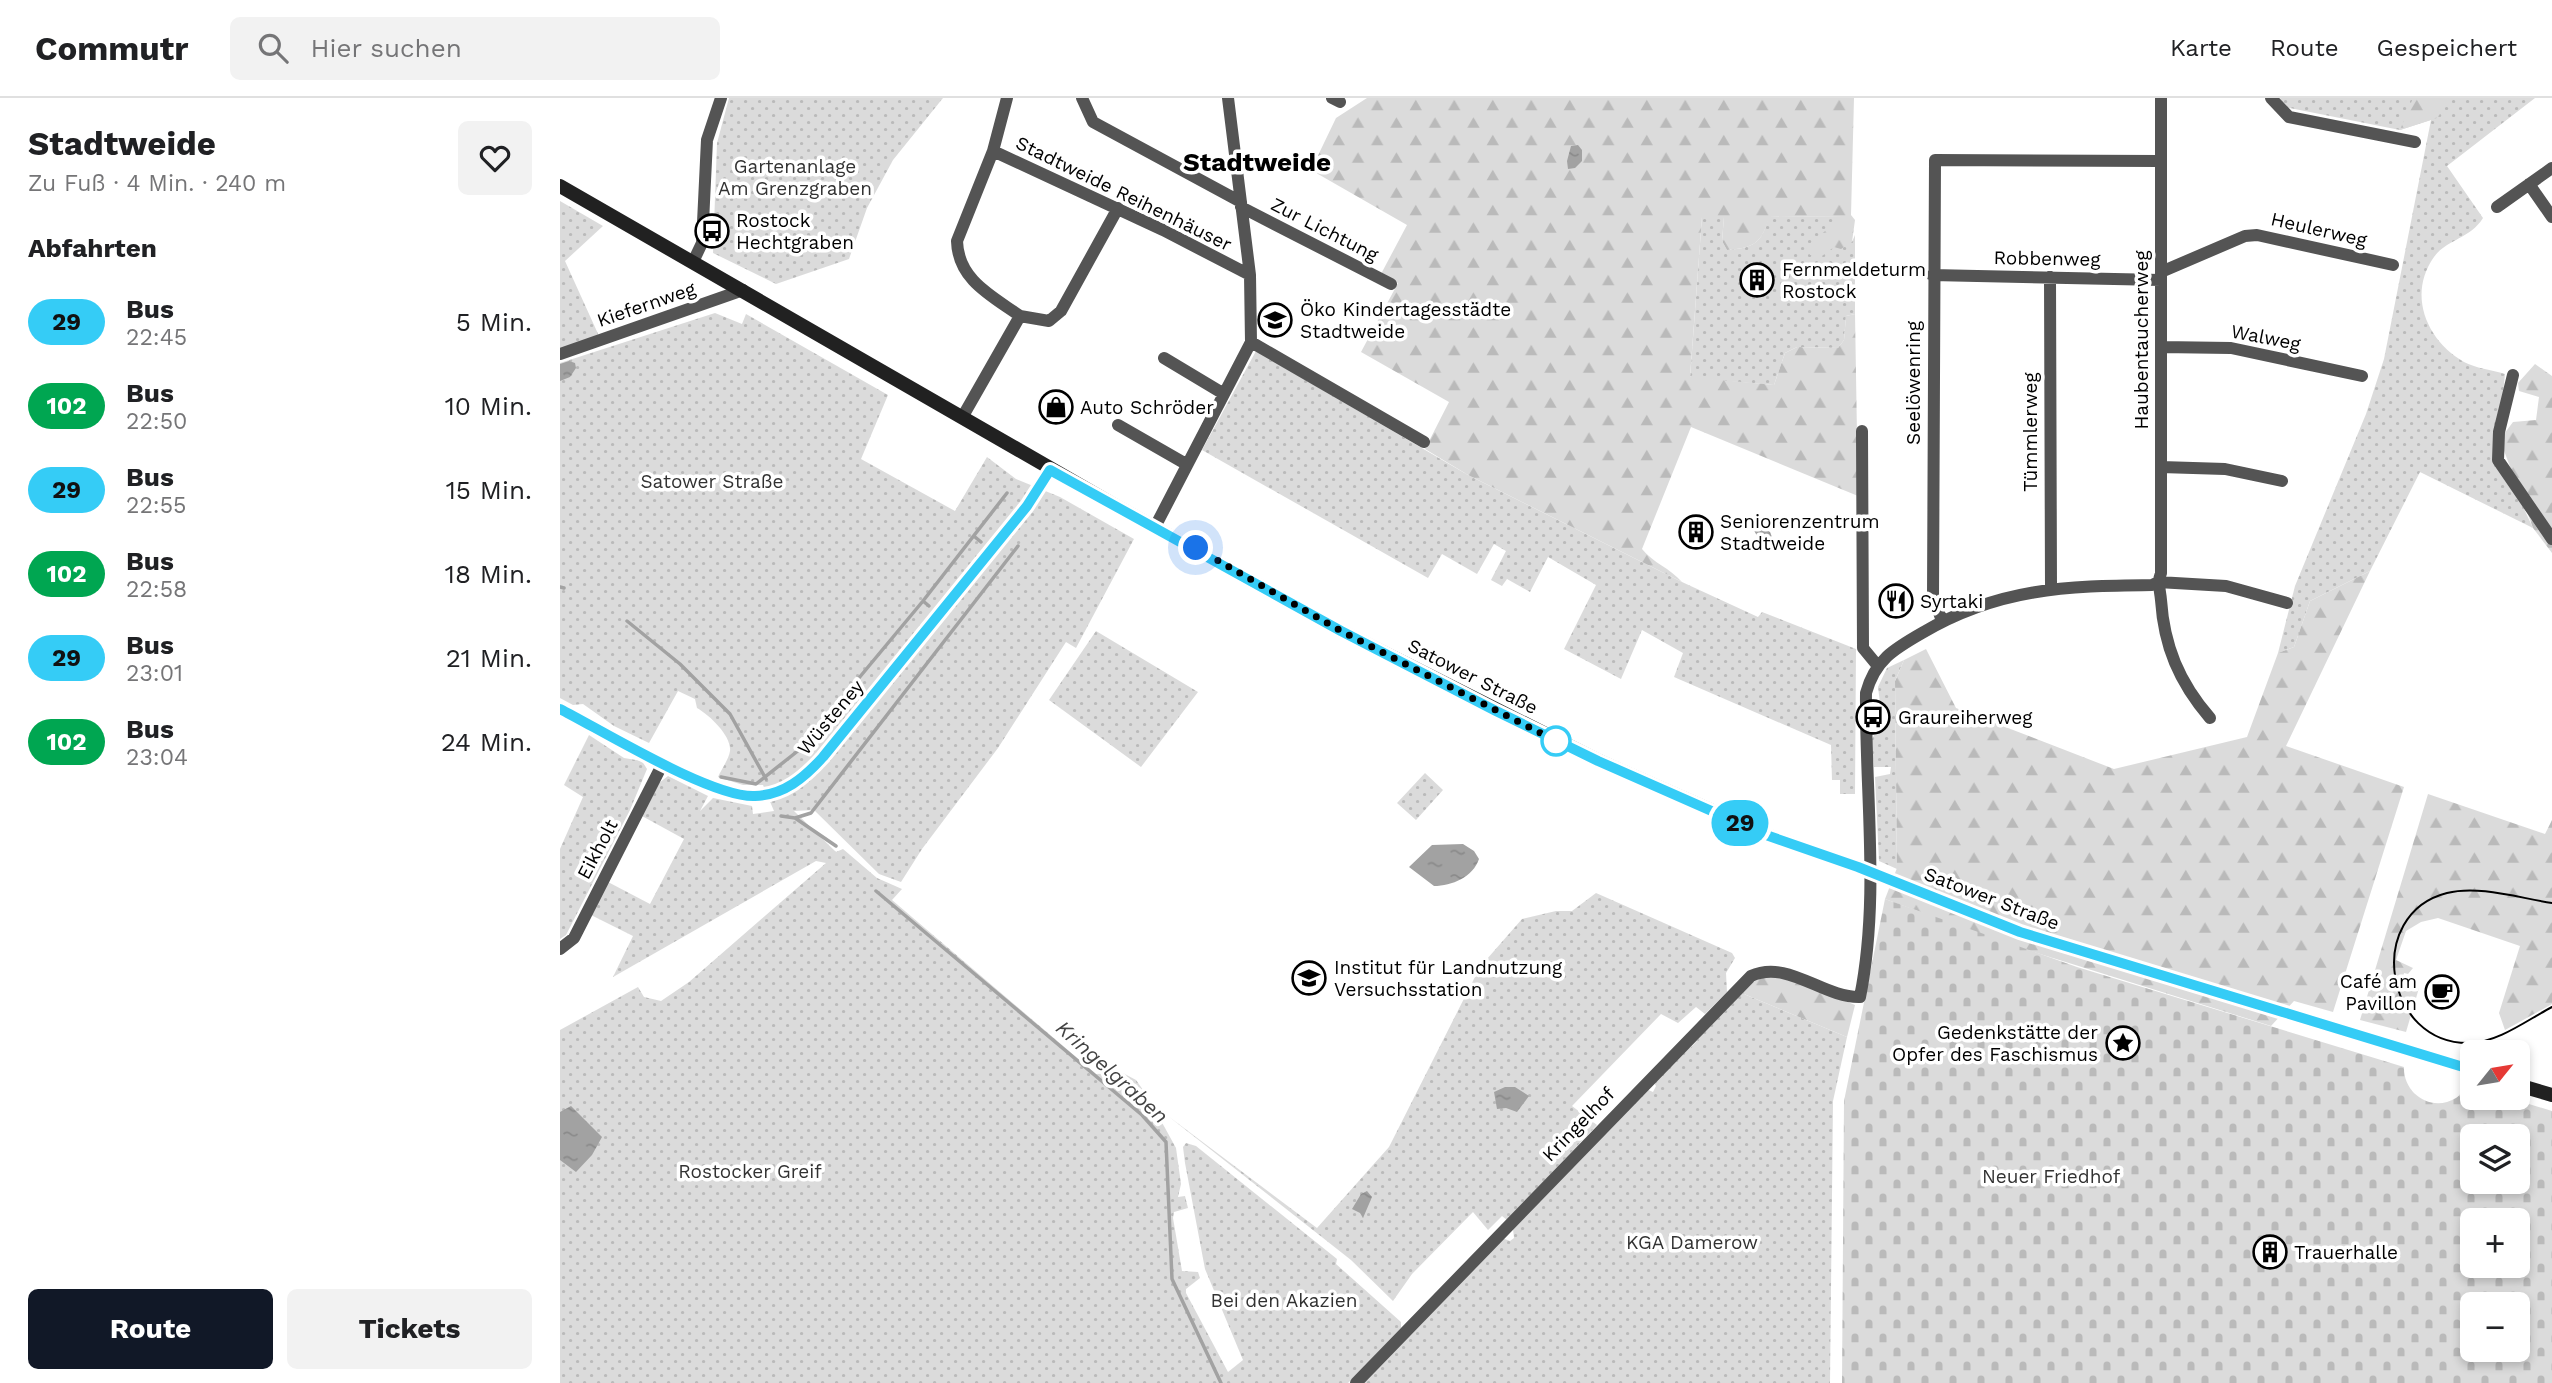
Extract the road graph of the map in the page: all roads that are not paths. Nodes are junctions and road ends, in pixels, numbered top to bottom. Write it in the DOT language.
graph roads {
  1 [pos="720,98"];
  2 [pos="1007,98"];
  3 [pos="1082,98"];
  4 [pos="1228,98"];
  5 [pos="2161,98"];
  6 [pos="2271,98"];
  7 [pos="2415,142"];
  8 [pos="993,151"];
  9 [pos="2160,161"];
  10 [pos="2552,168"];
  11 [pos="2529,184"];
  12 [pos="560,186"];
  13 [pos="1241,205"];
  14 [pos="2497,207"];
  15 [pos="1118,208"];
  16 [pos="2552,217"];
  17 [pos="693,262"];
  18 [pos="2393,265"];
  19 [pos="1250,275"];
  20 [pos="1932,275"];
  21 [pos="2050,276"];
  22 [pos="2161,276"];
  23 [pos="1391,284"];
  24 [pos="743,290"];
  25 [pos="1020,316"];
  26 [pos="1251,342"];
  27 [pos="2161,347"];
  28 [pos="560,354"];
  29 [pos="1164,358"];
  30 [pos="2513,375"];
  31 [pos="2362,376"];
  32 [pos="1224,394"];
  33 [pos="963,416"];
  34 [pos="1118,425"];
  35 [pos="1862,431"];
  36 [pos="1424,442"];
  37 [pos="1186,464"];
  38 [pos="2161,467"];
  39 [pos="1050,470"];
  40 [pos="2282,481"];
  41 [pos="1154,527"];
  42 [pos="2552,539"];
  43 [pos="2158,582"];
  44 [pos="2051,588"];
  45 [pos="2287,603"];
  46 [pos="1942,621"];
  47 [pos="1877,665"];
  48 [pos="560,709"];
  49 [pos="2210,718"];
  50 [pos="663,763"];
  51 [pos="1871,872"];
  52 [pos="560,949"];
  53 [pos="2460,1066"];
  54 [pos="2530,1089"];
  55 [pos="2552,1095"];
  56 [pos="1356,1383"];
  1 -- 17 [label="street"];
  2 -- 8 [label="street, Stadtweide Reihenhäuser"];
  3 -- 13 [label="street"];
  4 -- 13 [label="street, Stadtweide Reihenhäuser"];
  5 -- 9 [label="street, Haubentaucherweg"];
  6 -- 7 [label="street"];
  8 -- 15 [label="street, Stadtweide Reihenhäuser"];
  8 -- 25 [label="street"];
  9 -- 20 [label="street, Seelöwenring"];
  9 -- 22 [label="street, Haubentaucherweg"];
  10 -- 11 [label="street"];
  11 -- 14 [label="street"];
  11 -- 16 [label="street"];
  12 -- 17 [label="main road, Satower Straße"];
  13 -- 19 [label="street, Stadtweide Reihenhäuser"];
  13 -- 23 [label="street, Zur Lichtung"];
  15 -- 19 [label="street, Stadtweide Reihenhäuser"];
  15 -- 25 [label="street"];
  17 -- 24 [label="main road, Satower Straße"];
  18 -- 22 [label="street, Heulerweg"];
  19 -- 26 [label="street, Stadtweide Reihenhäuser"];
  20 -- 21 [label="street, Robbenweg"];
  20 -- 46 [label="street, Seelöwenring"];
  21 -- 22 [label="street, Robbenweg"];
  21 -- 44 [label="street, Tümmlerweg"];
  22 -- 27 [label="street, Haubentaucherweg"];
  24 -- 28 [label="street, Kiefernweg"];
  24 -- 33 [label="main road, Satower Straße"];
  25 -- 33 [label="street"];
  26 -- 32 [label="street"];
  26 -- 36 [label="street"];
  27 -- 31 [label="street, Walweg"];
  27 -- 38 [label="street, Haubentaucherweg"];
  29 -- 32 [label="street"];
  30 -- 42 [label="street"];
  32 -- 37 [label="street"];
  33 -- 39 [label="main road, Satower Straße"];
  34 -- 37 [label="street"];
  35 -- 47 [label="street"];
  37 -- 41 [label="street"];
  38 -- 40 [label="street"];
  38 -- 43 [label="street, Haubentaucherweg"];
  39 -- 41 [label="main road, Satower Straße"];
  39 -- 50 [label="street, Wüsteney"];
  41 -- 51 [label="main road, Satower Straße"];
  43 -- 44 [label="street"];
  43 -- 45 [label="street"];
  43 -- 49 [label="street, Haubentaucherweg"];
  44 -- 46 [label="street"];
  46 -- 47 [label="street"];
  47 -- 51 [label="street"];
  48 -- 50 [label="street, Wüsteney"];
  50 -- 52 [label="street, Eikholt"];
  51 -- 53 [label="main road, Satower Straße"];
  51 -- 56 [label="street, Kringelhof"];
  54 -- 55 [label="main road"];
}
